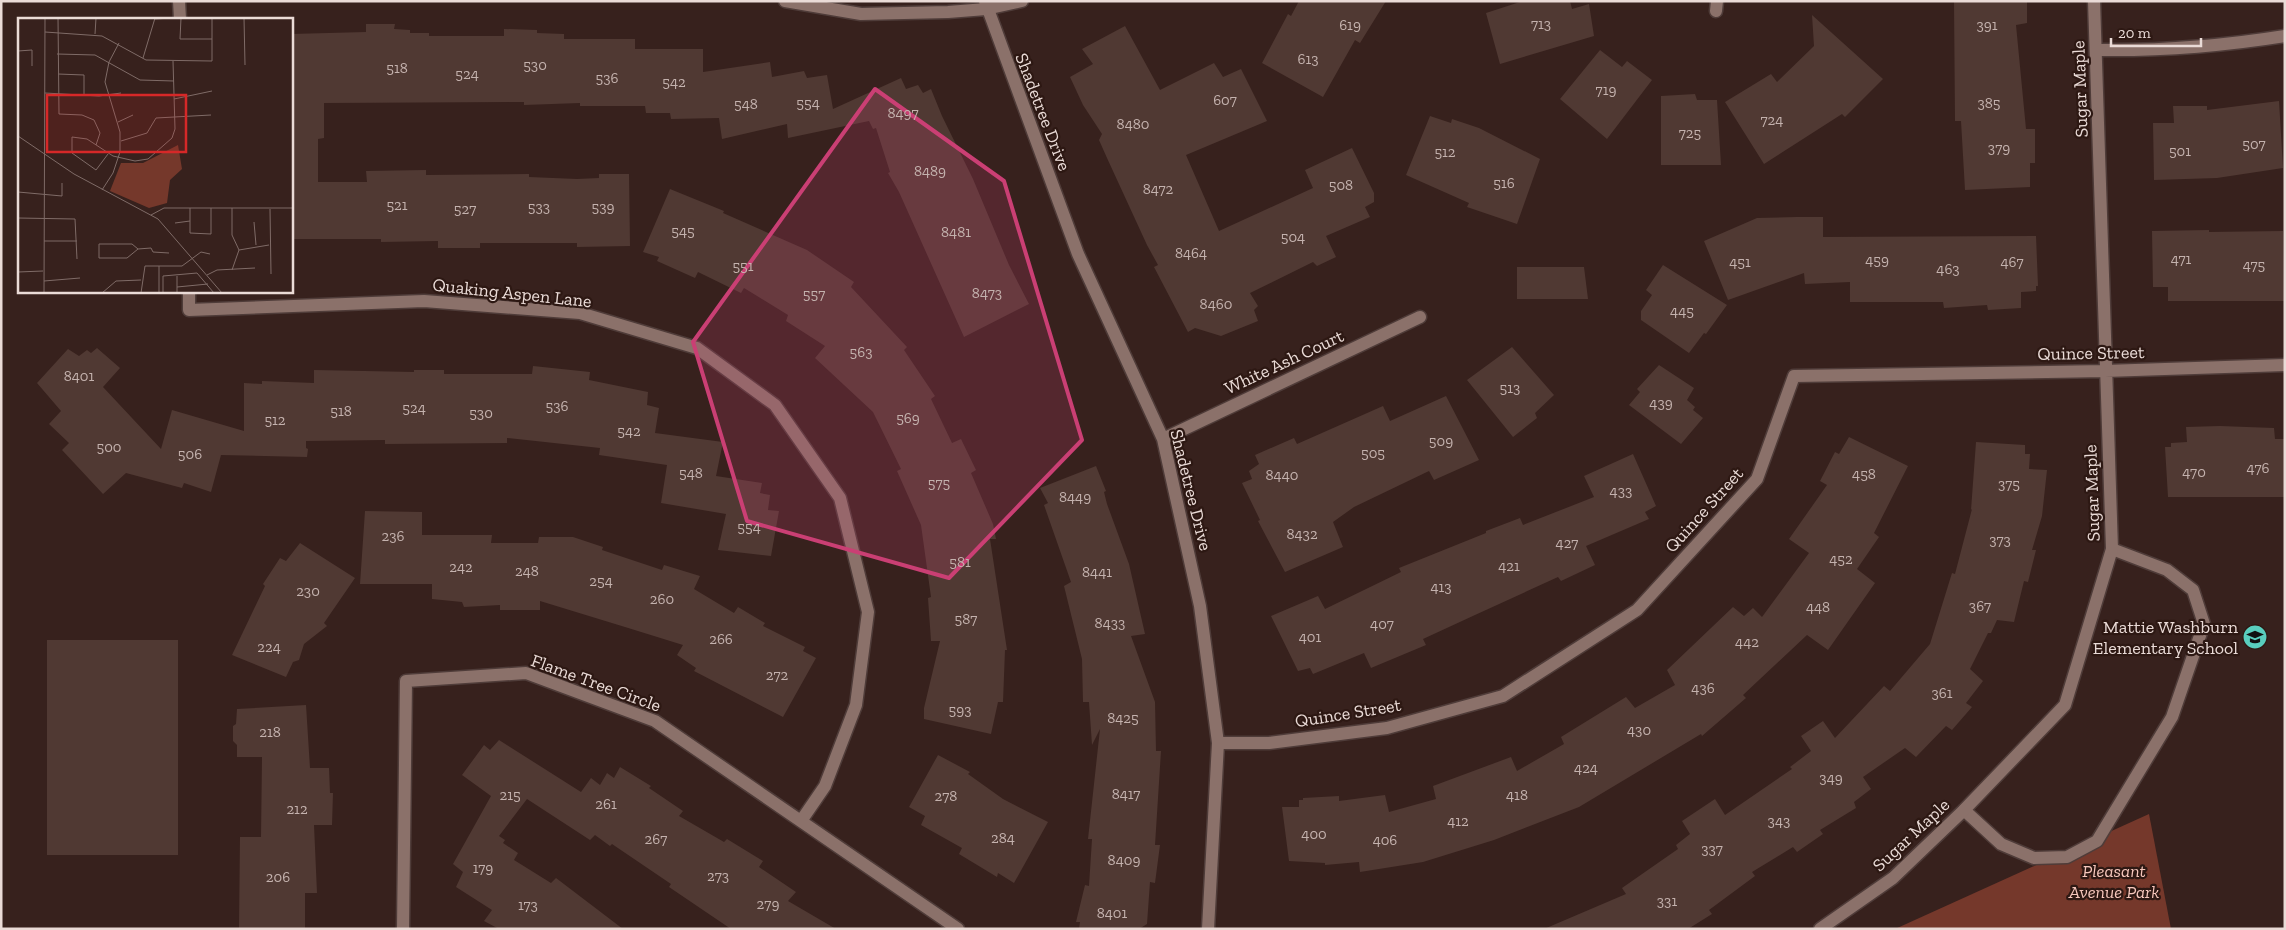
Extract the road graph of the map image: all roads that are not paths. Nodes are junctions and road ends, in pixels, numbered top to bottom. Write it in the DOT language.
graph roads {
  1 [pos="179,1"];
  2 [pos="785,1"];
  3 [pos="1022,1"];
  4 [pos="2094,1"];
  5 [pos="986,5"];
  6 [pos="180,18"];
  7 [pos="2285,36"];
  8 [pos="2096,50"];
  9 [pos="188,292"];
  10 [pos="1420,317"];
  11 [pos="2285,365"];
  12 [pos="2105,371"];
  13 [pos="1163,439"];
  14 [pos="2112,549"];
  15 [pos="1218,743"];
  16 [pos="1964,810"];
  17 [pos="802,821"];
  18 [pos="403,929"];
  19 [pos="958,929"];
  20 [pos="1208,929"];
  21 [pos="1820,929"];
  1 -- 6 [label="street"];
  2 -- 5 [label="street"];
  3 -- 5 [label="street"];
  4 -- 8 [label="street, Sugar Maple"];
  5 -- 13 [label="street, Shadetree Drive"];
  7 -- 8 [label="street"];
  8 -- 12 [label="street, Sugar Maple"];
  9 -- 17 [label="street, Quaking Aspen Lane"];
  10 -- 13 [label="street, White Ash Court"];
  11 -- 12 [label="street, Quince Street"];
  12 -- 14 [label="street, Sugar Maple"];
  12 -- 15 [label="street, Quince Street"];
  13 -- 15 [label="street, Shadetree Drive"];
  14 -- 16 [label="street, Sugar Maple"];
  14 -- 16 [label="street"];
  15 -- 20 [label="street, Shadetree Drive"];
  16 -- 21 [label="street, Sugar Maple"];
  17 -- 18 [label="street, Flame Tree Circle"];
  17 -- 19 [label="street, Flame Tree Circle"];
}
